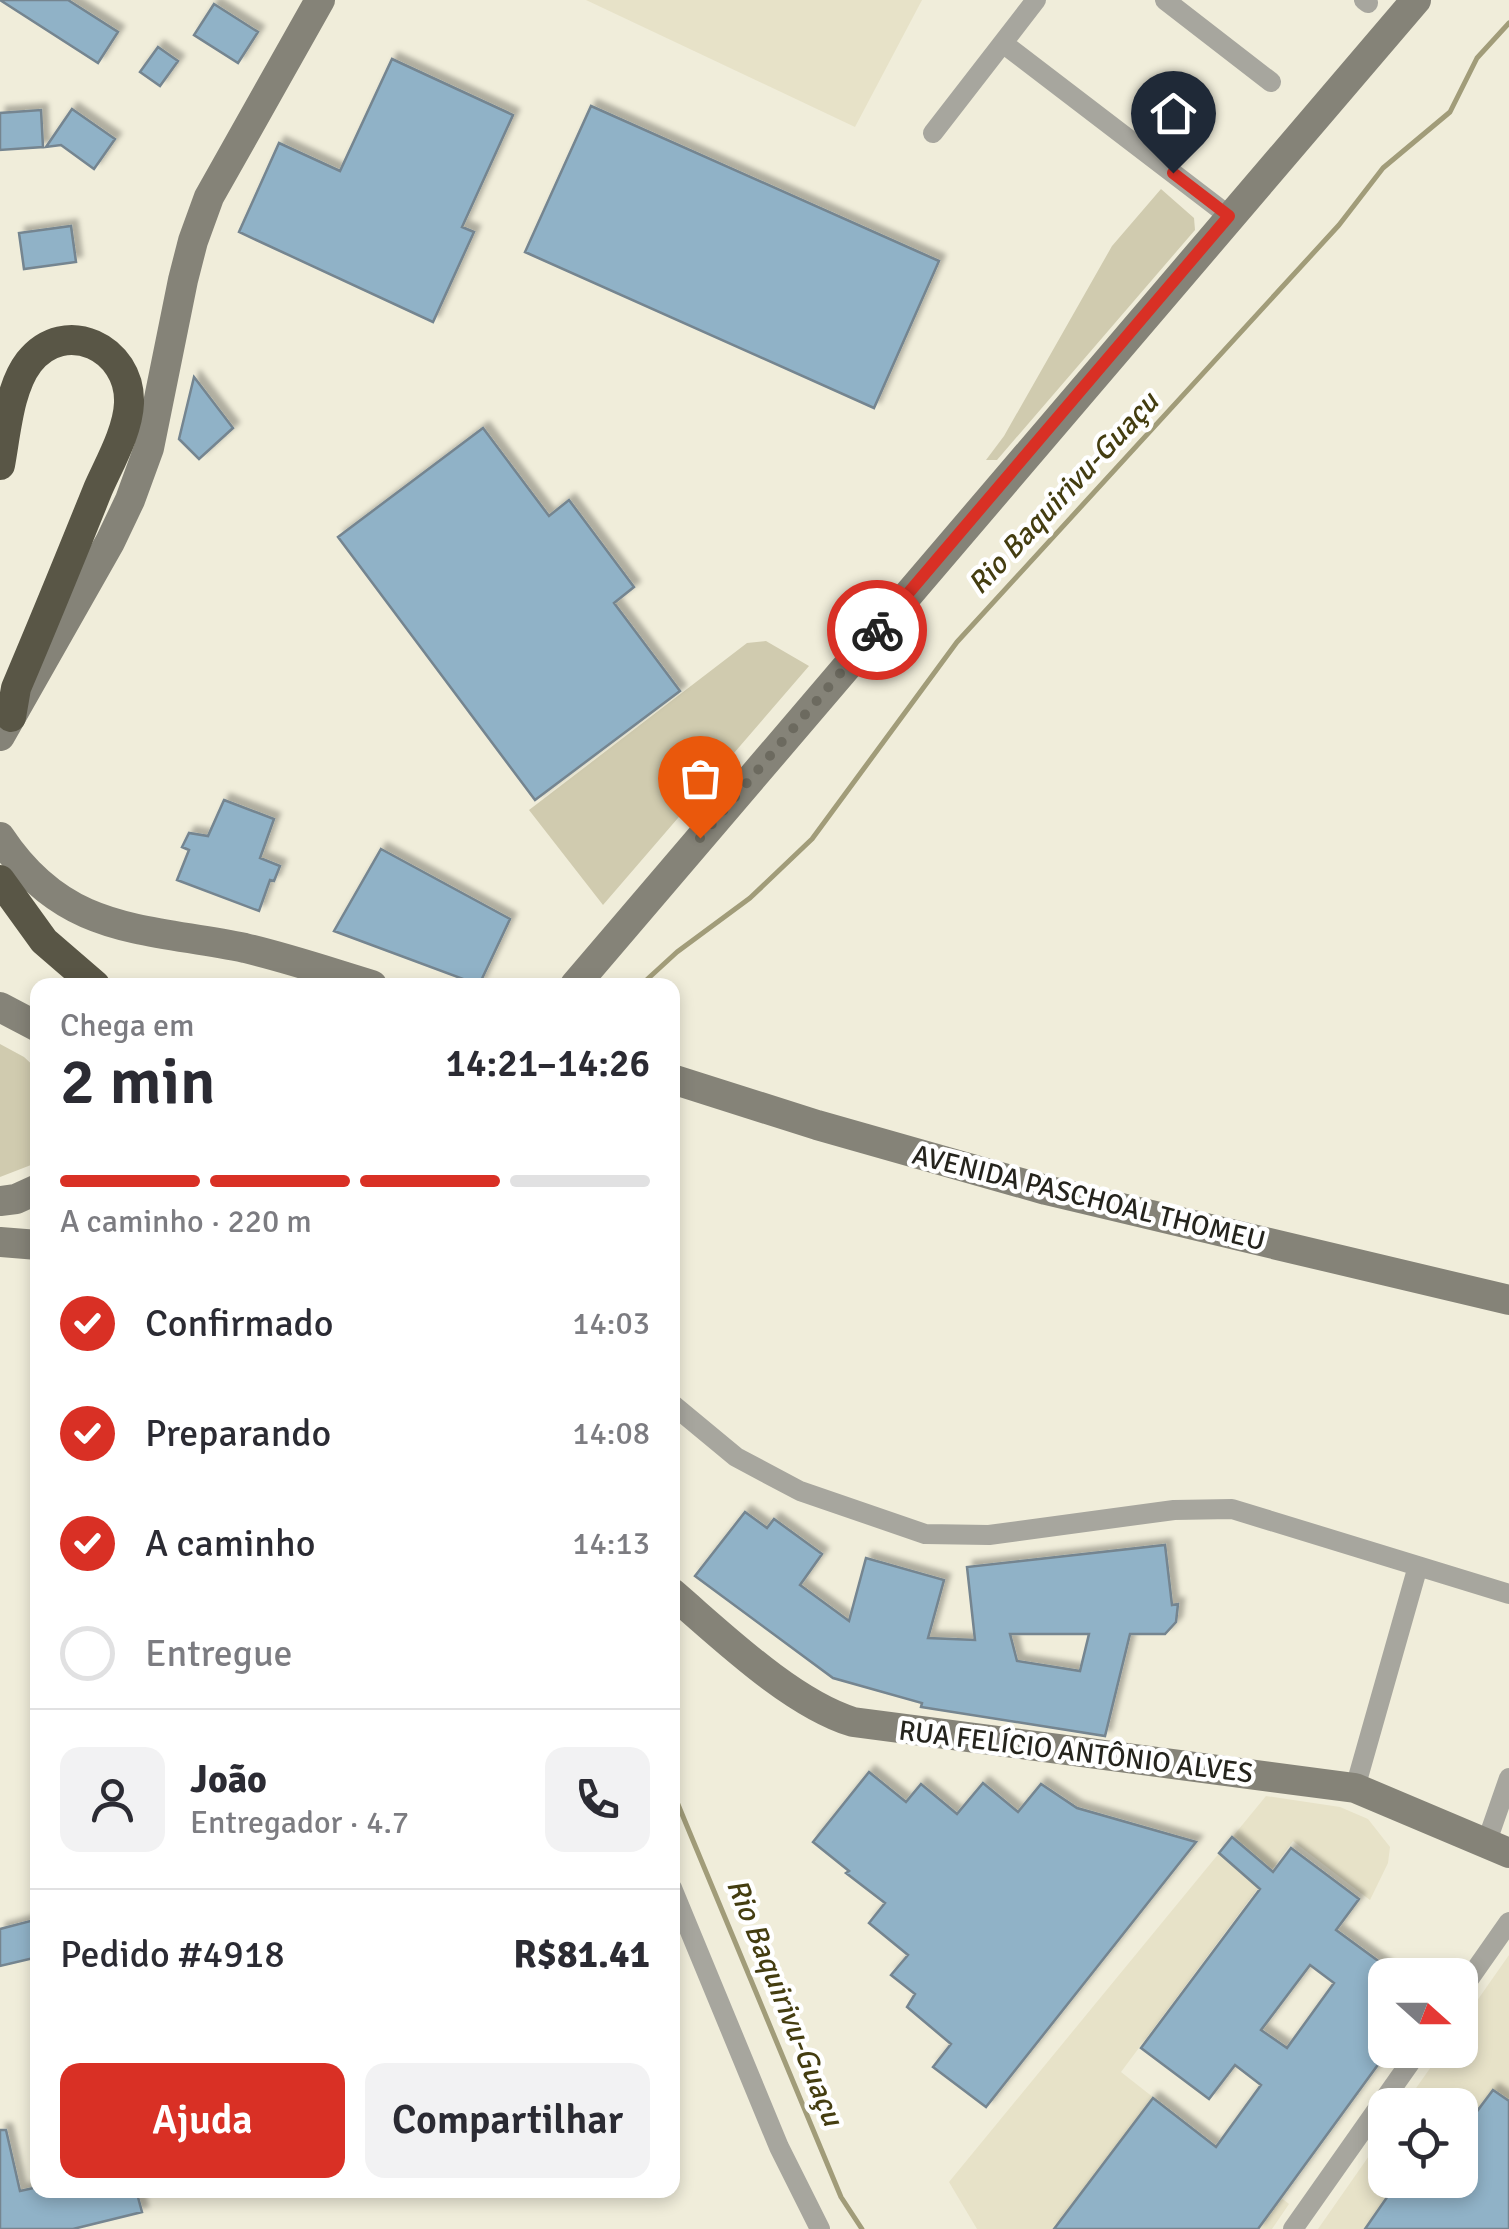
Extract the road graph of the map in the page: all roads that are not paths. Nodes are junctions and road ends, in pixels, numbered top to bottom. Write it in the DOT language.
graph roads {
  1 [pos="320,0"];
  2 [pos="1036,0"];
  3 [pos="1165,0"];
  4 [pos="1416,0"];
  5 [pos="1004,44"];
  6 [pos="1270,82"];
  7 [pos="933,132"];
  8 [pos="1229,216"];
  9 [pos="0,465"];
  10 [pos="5,726"];
  11 [pos="0,837"];
  12 [pos="10,876"];
  13 [pos="87,978"];
  14 [pos="348,978"];
  15 [pos="582,978"];
  16 [pos="0,1008"];
  17 [pos="30,1022"];
  18 [pos="681,1089"];
  19 [pos="30,1193"];
  20 [pos="0,1201"];
  21 [pos="0,1242"];
  22 [pos="30,1244"];
  23 [pos="1509,1300"];
  24 [pos="680,1411"];
  25 [pos="1418,1566"];
  26 [pos="1509,1594"];
  27 [pos="680,1599"];
  28 [pos="1509,1778"];
  29 [pos="1354,1788"];
  30 [pos="1498,1849"];
  31 [pos="680,1907"];
  32 [pos="1509,1922"];
  33 [pos="1478,1966"];
  34 [pos="1406,2068"];
  35 [pos="820,2229"];
  36 [pos="1293,2229"];
  1 -- 10 [label="main road"];
  2 -- 5 [label="street"];
  3 -- 6 [label="street"];
  4 -- 8 [label="main road"];
  5 -- 7 [label="street"];
  5 -- 8 [label="street"];
  8 -- 15 [label="main road"];
  9 -- 10 [label="highway"];
  11 -- 12 [label="main road"];
  12 -- 13 [label="highway"];
  12 -- 14 [label="main road"];
  16 -- 17 [label="main road"];
  18 -- 23 [label="main road, AVENIDA PASCHOAL THOMEU"];
  19 -- 20 [label="main road"];
  21 -- 22 [label="main road"];
  24 -- 25 [label="street"];
  25 -- 26 [label="street"];
  25 -- 29 [label="street"];
  27 -- 29 [label="main road, RUA FELÍCIO ANTÔNIO ALVES"];
  28 -- 30 [label="street"];
  29 -- 30 [label="main road, RUA FELÍCIO ANTÔNIO ALVES"];
  31 -- 35 [label="street"];
  32 -- 33 [label="street"];
  34 -- 36 [label="street"];
}
